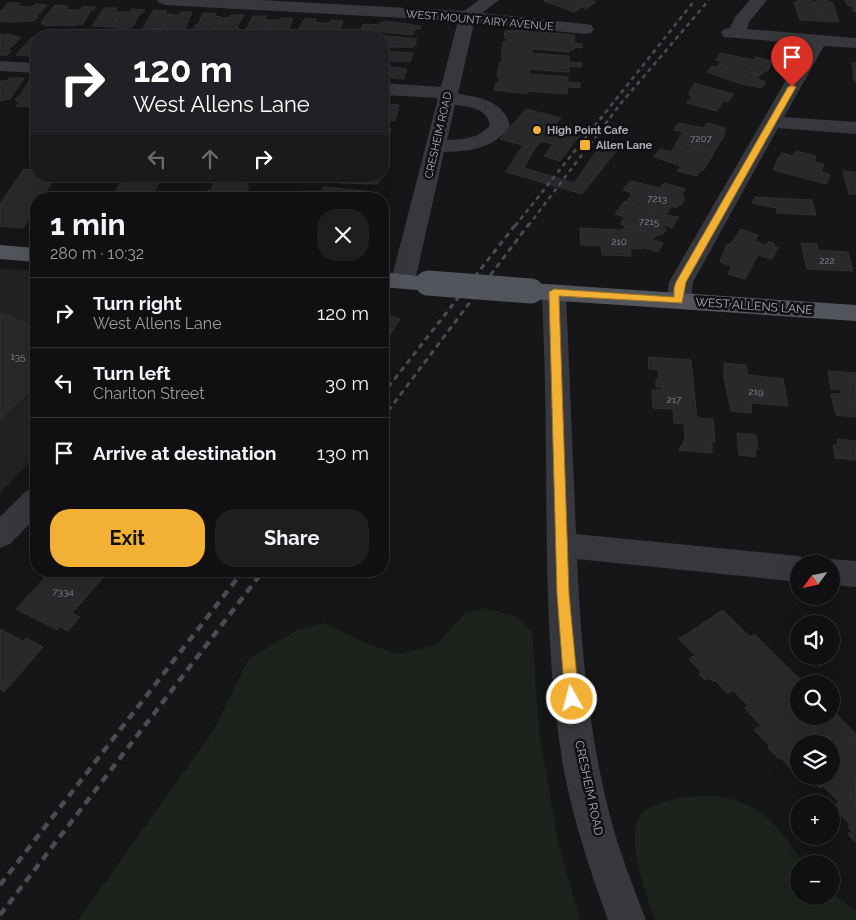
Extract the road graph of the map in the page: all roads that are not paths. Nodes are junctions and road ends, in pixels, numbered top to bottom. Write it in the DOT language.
graph roads {
  1 [pos="165,0"];
  2 [pos="491,0"];
  3 [pos="759,0"];
  4 [pos="468,16"];
  5 [pos="584,29"];
  6 [pos="818,41"];
  7 [pos="856,43"];
  8 [pos="0,66"];
  9 [pos="30,68"];
  10 [pos="389,90"];
  11 [pos="447,96"];
  12 [pos="772,122"];
  13 [pos="856,128"];
  14 [pos="435,146"];
  15 [pos="0,252"];
  16 [pos="30,254"];
  17 [pos="393,280"];
  18 [pos="542,292"];
  19 [pos="679,300"];
  20 [pos="856,313"];
  21 [pos="30,505"];
  22 [pos="0,536"];
  23 [pos="561,545"];
  24 [pos="790,567"];
  25 [pos="840,573"];
  26 [pos="856,574"];
  27 [pos="627,920"];
  1 -- 4 [label="street, WEST MOUNT AIRY AVENUE"];
  2 -- 4 [label="street"];
  3 -- 6 [label="street"];
  4 -- 5 [label="street, WEST MOUNT AIRY AVENUE"];
  4 -- 11 [label="street, CRESHEIM ROAD"];
  6 -- 7 [label="street"];
  6 -- 12 [label="street"];
  8 -- 9 [label="street"];
  10 -- 11 [label="street"];
  11 -- 14 [label="street, CRESHEIM ROAD"];
  11 -- 14 [label="street"];
  12 -- 13 [label="street"];
  12 -- 19 [label="street"];
  14 -- 17 [label="street, CRESHEIM ROAD"];
  15 -- 16 [label="main road"];
  17 -- 18 [label="main road, WEST ALLENS LANE, bridge"];
  18 -- 19 [label="main road, WEST ALLENS LANE"];
  18 -- 23 [label="street, CRESHEIM ROAD"];
  19 -- 20 [label="main road, WEST ALLENS LANE"];
  21 -- 22 [label="street"];
  23 -- 24 [label="street"];
  23 -- 27 [label="street, CRESHEIM ROAD"];
  25 -- 26 [label="street"];
}
